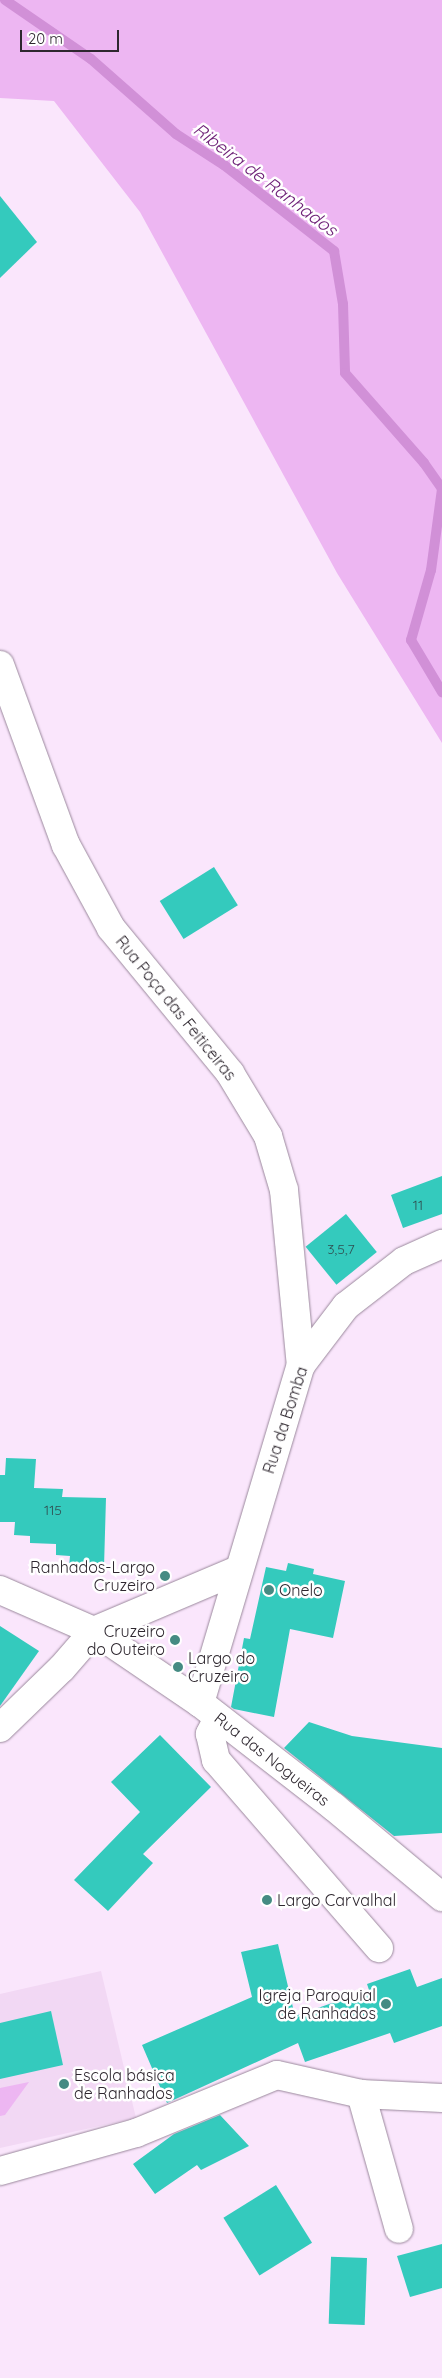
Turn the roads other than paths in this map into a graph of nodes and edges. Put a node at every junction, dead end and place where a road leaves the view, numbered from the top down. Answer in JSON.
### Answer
{"nodes":[{"id":1,"x":0,"y":665,"type":"edge"},
{"id":2,"x":442,"y":1244,"type":"edge"},
{"id":3,"x":300,"y":1365,"type":"junction"},
{"id":4,"x":238,"y":1570,"type":"junction"},
{"id":5,"x":0,"y":1590,"type":"edge"},
{"id":6,"x":94,"y":1631,"type":"junction"},
{"id":7,"x":208,"y":1711,"type":"junction"},
{"id":8,"x":0,"y":1728,"type":"edge"},
{"id":9,"x":442,"y":1897,"type":"edge"},
{"id":10,"x":379,"y":1948,"type":"dead end"},
{"id":11,"x":361,"y":2094,"type":"junction"},
{"id":12,"x":442,"y":2098,"type":"edge"},
{"id":13,"x":0,"y":2171,"type":"edge"},
{"id":14,"x":399,"y":2228,"type":"dead end"}],
"edges":[{"from":1,"to":3,"type":"street","name":"Rua Poça das Feiticeiras"},
{"from":2,"to":3,"type":"street","name":"Rua da Bomba"},
{"from":3,"to":4,"type":"street","name":"Rua da Bomba"},
{"from":4,"to":6,"type":"street"},
{"from":4,"to":7,"type":"street","name":"Rua da Bomba"},
{"from":5,"to":6,"type":"street","name":"Rua das Nogueiras"},
{"from":6,"to":7,"type":"street","name":"Rua das Nogueiras"},
{"from":6,"to":8,"type":"street"},
{"from":7,"to":9,"type":"street","name":"Rua das Nogueiras"},
{"from":7,"to":10,"type":"street","name":"Rua da Bomba"},
{"from":11,"to":12,"type":"street"},
{"from":11,"to":13,"type":"street"},
{"from":11,"to":14,"type":"street"}]}
